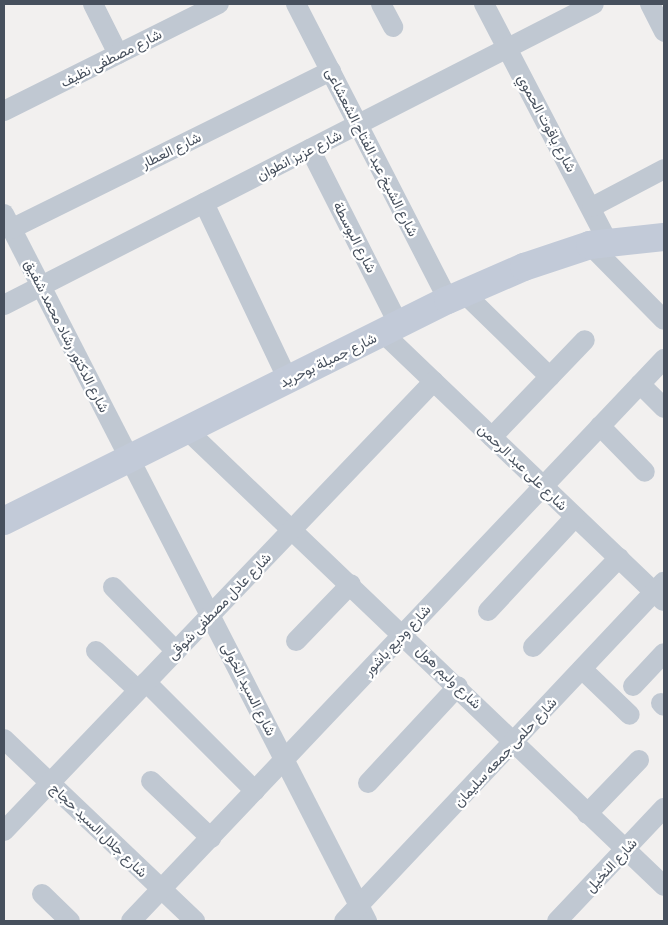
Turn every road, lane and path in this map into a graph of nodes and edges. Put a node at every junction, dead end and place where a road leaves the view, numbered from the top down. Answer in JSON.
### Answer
{"nodes":[{"id":1,"x":93,"y":4,"type":"edge"},
{"id":2,"x":219,"y":4,"type":"edge"},
{"id":3,"x":296,"y":4,"type":"edge"},
{"id":4,"x":381,"y":4,"type":"edge"},
{"id":5,"x":484,"y":4,"type":"edge"},
{"id":6,"x":594,"y":4,"type":"edge"},
{"id":7,"x":650,"y":4,"type":"edge"},
{"id":8,"x":393,"y":27,"type":"dead end"},
{"id":9,"x":664,"y":32,"type":"edge"},
{"id":10,"x":508,"y":48,"type":"junction"},
{"id":11,"x":118,"y":54,"type":"junction"},
{"id":12,"x":331,"y":71,"type":"junction"},
{"id":13,"x":4,"y":111,"type":"edge"},
{"id":14,"x":358,"y":124,"type":"junction"},
{"id":15,"x":310,"y":149,"type":"junction"},
{"id":16,"x":664,"y":169,"type":"edge"},
{"id":17,"x":204,"y":203,"type":"junction"},
{"id":18,"x":592,"y":207,"type":"junction"},
{"id":19,"x":8,"y":221,"type":"edge"},
{"id":20,"x":664,"y":237,"type":"edge"},
{"id":21,"x":599,"y":244,"type":"junction"},
{"id":22,"x":41,"y":286,"type":"junction"},
{"id":23,"x":456,"y":297,"type":"junction"},
{"id":24,"x":4,"y":305,"type":"edge"},
{"id":25,"x":664,"y":320,"type":"edge"},
{"id":26,"x":391,"y":329,"type":"junction"},
{"id":27,"x":585,"y":340,"type":"dead end"},
{"id":28,"x":664,"y":360,"type":"edge"},
{"id":29,"x":550,"y":377,"type":"junction"},
{"id":30,"x":288,"y":380,"type":"junction"},
{"id":31,"x":434,"y":381,"type":"junction"},
{"id":32,"x":640,"y":384,"type":"junction"},
{"id":33,"x":664,"y":408,"type":"edge"},
{"id":34,"x":600,"y":426,"type":"junction"},
{"id":35,"x":187,"y":430,"type":"junction"},
{"id":36,"x":492,"y":437,"type":"junction"},
{"id":37,"x":130,"y":458,"type":"junction"},
{"id":38,"x":645,"y":472,"type":"dead end"},
{"id":39,"x":543,"y":486,"type":"junction"},
{"id":40,"x":575,"y":517,"type":"junction"},
{"id":41,"x":4,"y":521,"type":"edge"},
{"id":42,"x":292,"y":529,"type":"junction"},
{"id":43,"x":619,"y":558,"type":"junction"},
{"id":44,"x":351,"y":584,"type":"junction"},
{"id":45,"x":113,"y":587,"type":"dead end"},
{"id":46,"x":661,"y":592,"type":"edge"},
{"id":47,"x":488,"y":611,"type":"dead end"},
{"id":48,"x":211,"y":614,"type":"junction"},
{"id":49,"x":403,"y":633,"type":"junction"},
{"id":50,"x":296,"y":642,"type":"dead end"},
{"id":51,"x":533,"y":647,"type":"dead end"},
{"id":52,"x":96,"y":651,"type":"dead end"},
{"id":53,"x":176,"y":651,"type":"junction"},
{"id":54,"x":664,"y":653,"type":"edge"},
{"id":55,"x":582,"y":669,"type":"junction"},
{"id":56,"x":142,"y":686,"type":"junction"},
{"id":57,"x":458,"y":686,"type":"junction"},
{"id":58,"x":634,"y":686,"type":"dead end"},
{"id":59,"x":630,"y":715,"type":"dead end"},
{"id":60,"x":4,"y":739,"type":"edge"},
{"id":61,"x":516,"y":742,"type":"junction"},
{"id":62,"x":285,"y":759,"type":"junction"},
{"id":63,"x":640,"y":760,"type":"dead end"},
{"id":64,"x":151,"y":781,"type":"dead end"},
{"id":65,"x":50,"y":783,"type":"junction"},
{"id":66,"x":368,"y":783,"type":"dead end"},
{"id":67,"x":255,"y":791,"type":"junction"},
{"id":68,"x":664,"y":808,"type":"edge"},
{"id":69,"x":588,"y":814,"type":"junction"},
{"id":70,"x":4,"y":831,"type":"edge"},
{"id":71,"x":211,"y":838,"type":"junction"},
{"id":72,"x":624,"y":850,"type":"junction"},
{"id":73,"x":664,"y":886,"type":"edge"},
{"id":74,"x":162,"y":890,"type":"junction"},
{"id":75,"x":42,"y":894,"type":"dead end"},
{"id":76,"x":363,"y":914,"type":"edge"},
{"id":77,"x":70,"y":921,"type":"edge"},
{"id":78,"x":132,"y":921,"type":"edge"},
{"id":79,"x":195,"y":921,"type":"edge"},
{"id":80,"x":344,"y":921,"type":"edge"},
{"id":81,"x":557,"y":921,"type":"edge"}],
"edges":[{"from":1,"to":11,"type":"street"},
{"from":2,"to":11,"type":"street","name":"شارع مصطفى نظيف"},
{"from":3,"to":12,"type":"street","name":"شارع الشيخ عبد الفتاح الشعشاعى"},
{"from":4,"to":8,"type":"street"},
{"from":5,"to":10,"type":"street","name":"شارع ياقوت الحموي"},
{"from":6,"to":10,"type":"street","name":"شارع عزيز انطوان"},
{"from":7,"to":9,"type":"street"},
{"from":10,"to":14,"type":"street","name":"شارع عزيز انطوان"},
{"from":10,"to":18,"type":"street","name":"شارع ياقوت الحموي"},
{"from":11,"to":13,"type":"street","name":"شارع مصطفى نظيف"},
{"from":12,"to":14,"type":"street","name":"شارع الشيخ عبد الفتاح الشعشاعى"},
{"from":12,"to":19,"type":"street","name":"شارع العطار"},
{"from":14,"to":15,"type":"street","name":"شارع عزيز انطوان"},
{"from":14,"to":23,"type":"street","name":"شارع الشيخ عبد الفتاح الشعشاعى"},
{"from":15,"to":17,"type":"street","name":"شارع عزيز انطوان"},
{"from":15,"to":26,"type":"street","name":"شارع البوسطة"},
{"from":16,"to":18,"type":"street"},
{"from":17,"to":22,"type":"street","name":"شارع عزيز انطوان"},
{"from":17,"to":30,"type":"street"},
{"from":18,"to":21,"type":"street","name":"شارع ياقوت الحموي"},
{"from":19,"to":22,"type":"street","name":"شارع الدكتور رشاد محمد شفيق"},
{"from":20,"to":21,"type":"main road","name":"شارع جميلة بوحريد"},
{"from":21,"to":23,"type":"main road","name":"شارع جميلة بوحريد"},
{"from":21,"to":25,"type":"street"},
{"from":22,"to":24,"type":"street","name":"شارع عزيز انطوان"},
{"from":22,"to":37,"type":"street","name":"شارع الدكتور رشاد محمد شفيق"},
{"from":23,"to":26,"type":"main road","name":"شارع جميلة بوحريد"},
{"from":23,"to":29,"type":"street","name":"شارع الشيخ عبد الفتاح الشعشاعى"},
{"from":26,"to":30,"type":"main road","name":"شارع جميلة بوحريد"},
{"from":26,"to":31,"type":"street","name":"شارع على عبد الرحمن"},
{"from":27,"to":29,"type":"street"},
{"from":28,"to":32,"type":"street","name":"شارع وديع باشور"},
{"from":29,"to":36,"type":"street"},
{"from":30,"to":35,"type":"main road","name":"شارع جميلة بوحريد"},
{"from":31,"to":36,"type":"street","name":"شارع على عبد الرحمن"},
{"from":31,"to":42,"type":"street","name":"شارع عادل مصطفى شوقى"},
{"from":32,"to":33,"type":"street"},
{"from":32,"to":34,"type":"street","name":"شارع وديع باشور"},
{"from":34,"to":38,"type":"street"},
{"from":34,"to":39,"type":"street","name":"شارع وديع باشور"},
{"from":35,"to":37,"type":"main road","name":"شارع جميلة بوحريد"},
{"from":35,"to":42,"type":"street","name":"شارع وليم هول"},
{"from":36,"to":39,"type":"street","name":"شارع على عبد الرحمن"},
{"from":37,"to":41,"type":"main road","name":"شارع جميلة بوحريد"},
{"from":37,"to":48,"type":"street","name":"شارع السيد الخولى"},
{"from":39,"to":40,"type":"street","name":"شارع على عبد الرحمن"},
{"from":39,"to":49,"type":"street","name":"شارع وديع باشور"},
{"from":40,"to":43,"type":"street","name":"شارع على عبد الرحمن"},
{"from":40,"to":47,"type":"street"},
{"from":42,"to":44,"type":"street","name":"شارع وليم هول"},
{"from":42,"to":48,"type":"street","name":"شارع عادل مصطفى شوقى"},
{"from":43,"to":46,"type":"street","name":"شارع على عبد الرحمن"},
{"from":43,"to":51,"type":"street"},
{"from":44,"to":49,"type":"street","name":"شارع وليم هول"},
{"from":44,"to":50,"type":"street"},
{"from":45,"to":53,"type":"street"},
{"from":46,"to":55,"type":"street","name":"شارع حلمى جمعه سليمان"},
{"from":48,"to":53,"type":"street","name":"شارع عادل مصطفى شوقى"},
{"from":48,"to":62,"type":"street","name":"شارع السيد الخولى"},
{"from":49,"to":57,"type":"street","name":"شارع وليم هول"},
{"from":49,"to":62,"type":"street","name":"شارع وديع باشور"},
{"from":52,"to":56,"type":"street"},
{"from":53,"to":56,"type":"street","name":"شارع عادل مصطفى شوقى"},
{"from":54,"to":58,"type":"street"},
{"from":55,"to":59,"type":"street"},
{"from":55,"to":61,"type":"street","name":"شارع حلمى جمعه سليمان"},
{"from":56,"to":65,"type":"street","name":"شارع عادل مصطفى شوقى"},
{"from":56,"to":67,"type":"street"},
{"from":57,"to":61,"type":"street","name":"شارع وليم هول"},
{"from":57,"to":66,"type":"street"},
{"from":60,"to":65,"type":"street","name":"شارع جلال السيد حجاج"},
{"from":61,"to":69,"type":"street","name":"شارع وليم هول"},
{"from":61,"to":76,"type":"street","name":"شارع حلمى جمعه سليمان"},
{"from":62,"to":67,"type":"street","name":"شارع وديع باشور"},
{"from":62,"to":76,"type":"street","name":"شارع السيد الخولى"},
{"from":63,"to":69,"type":"street"},
{"from":64,"to":71,"type":"street"},
{"from":65,"to":70,"type":"street","name":"شارع عادل مصطفى شوقى"},
{"from":65,"to":74,"type":"street","name":"شارع جلال السيد حجاج"},
{"from":67,"to":71,"type":"street","name":"شارع وديع باشور"},
{"from":68,"to":72,"type":"street","name":"شارع النخيل"},
{"from":69,"to":72,"type":"street","name":"شارع وليم هول"},
{"from":71,"to":74,"type":"street","name":"شارع وديع باشور"},
{"from":72,"to":73,"type":"street","name":"شارع وليم هول"},
{"from":72,"to":81,"type":"street","name":"شارع النخيل"},
{"from":74,"to":78,"type":"street","name":"شارع وديع باشور"},
{"from":74,"to":79,"type":"street","name":"شارع جلال السيد حجاج"},
{"from":75,"to":77,"type":"street"},
{"from":76,"to":80,"type":"street","name":"شارع حلمى جمعه سليمان"}]}
